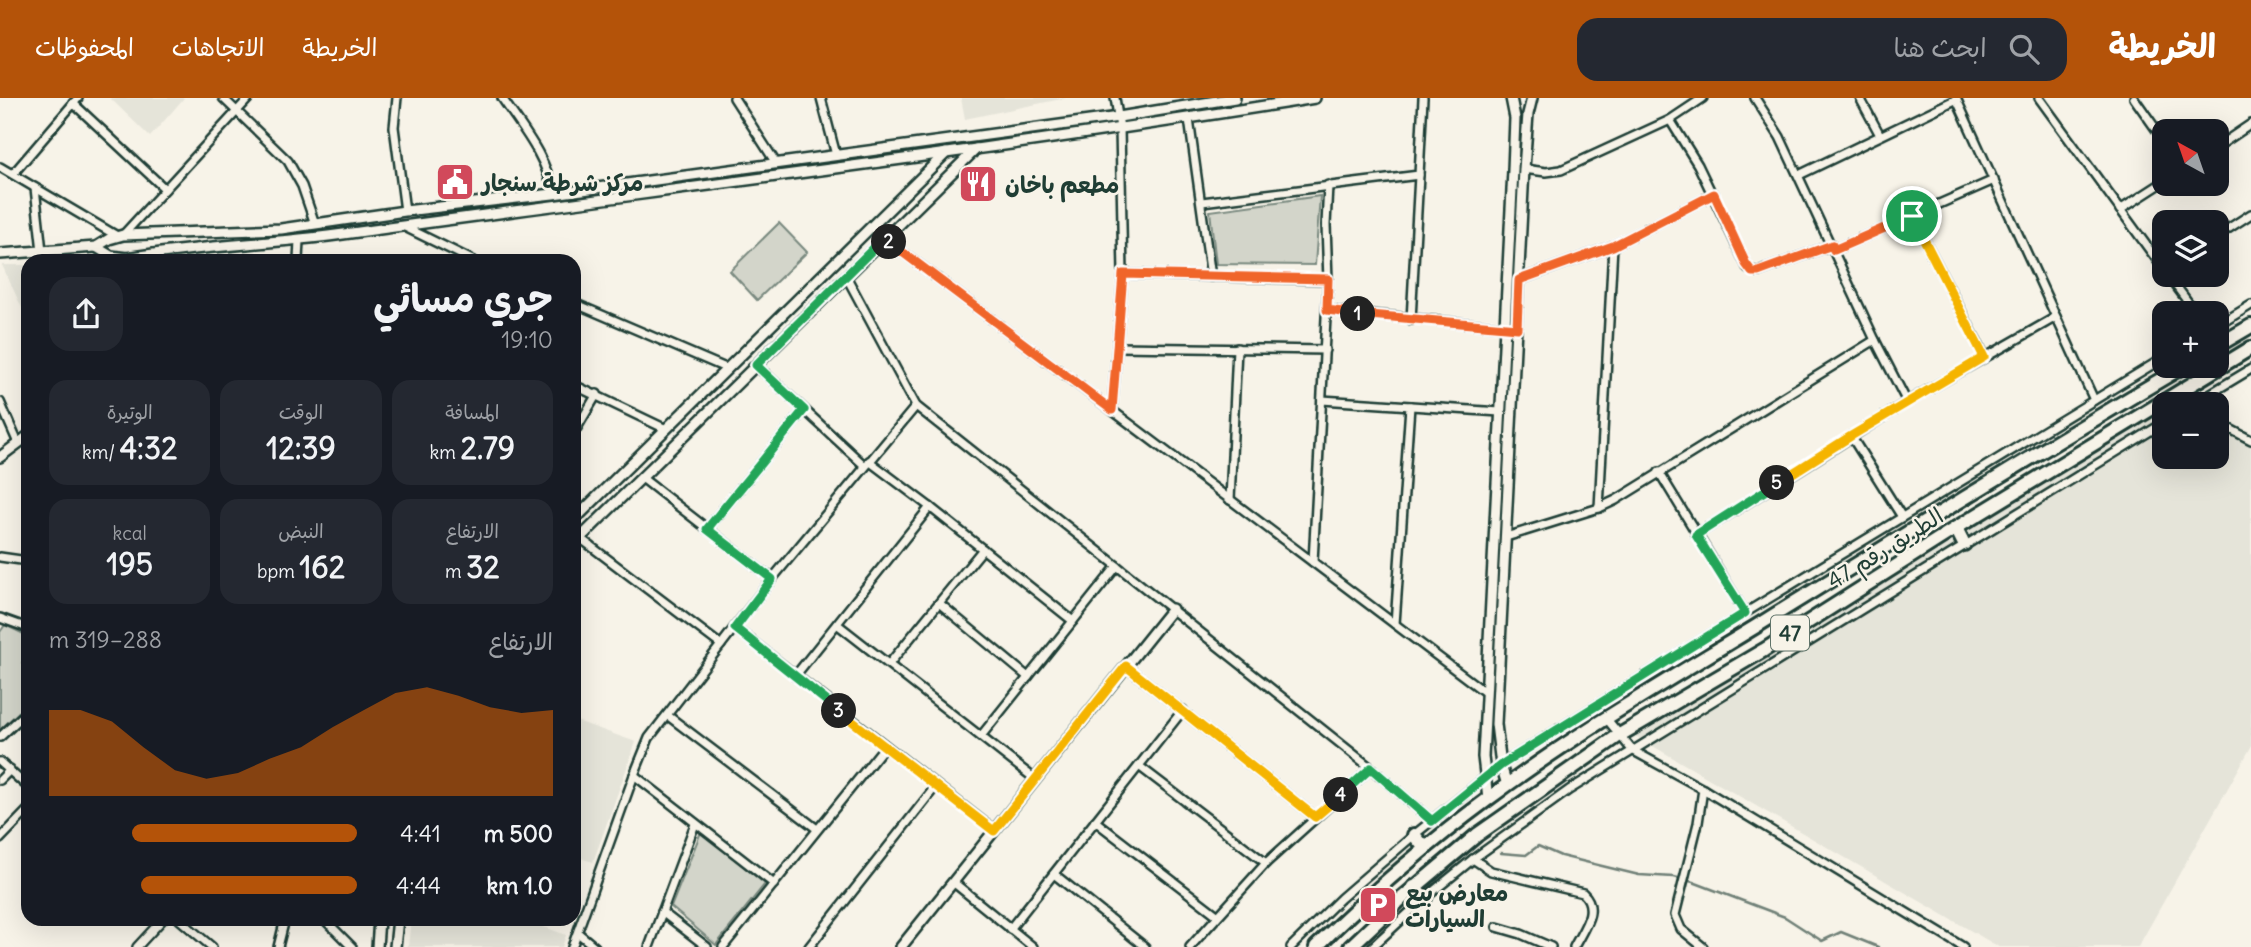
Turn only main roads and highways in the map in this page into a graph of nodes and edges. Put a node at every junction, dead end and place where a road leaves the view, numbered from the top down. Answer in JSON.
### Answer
{"nodes":[{"id":1,"x":2251,"y":326,"type":"edge"},
{"id":2,"x":2229,"y":339,"type":"edge"},
{"id":3,"x":2251,"y":348,"type":"edge"},
{"id":4,"x":2164,"y":378,"type":"edge"},
{"id":5,"x":2152,"y":385,"type":"junction"},
{"id":6,"x":2157,"y":392,"type":"edge"},
{"id":7,"x":2179,"y":392,"type":"edge"},
{"id":8,"x":2152,"y":408,"type":"edge"},
{"id":9,"x":1956,"y":528,"type":"junction"},
{"id":10,"x":1964,"y":544,"type":"road end"},
{"id":11,"x":1665,"y":663,"type":"road end"},
{"id":12,"x":1672,"y":677,"type":"junction"},
{"id":13,"x":1414,"y":835,"type":"road end"},
{"id":14,"x":1425,"y":848,"type":"junction"},
{"id":15,"x":1415,"y":887,"type":"junction"},
{"id":16,"x":1425,"y":898,"type":"road end"},
{"id":17,"x":1316,"y":947,"type":"edge"},
{"id":18,"x":1350,"y":947,"type":"edge"}],
"edges":[{"from":1,"to":2,"type":"highway"},
{"from":3,"to":7,"type":"highway","name":"الطريق رقم 47","number":"47"},
{"from":4,"to":5,"type":"highway","name":"الطريق رقم 47","number":"47"},
{"from":5,"to":6,"type":"highway"},
{"from":5,"to":12,"type":"highway","name":"الطريق رقم 47","number":"47"},
{"from":8,"to":9,"type":"highway","name":"الطريق رقم 47","number":"47"},
{"from":9,"to":10,"type":"highway"},
{"from":9,"to":15,"type":"highway","name":"الطريق رقم 47","number":"47"},
{"from":11,"to":12,"type":"highway"},
{"from":12,"to":14,"type":"highway","name":"الطريق رقم 47","number":"47"},
{"from":13,"to":14,"type":"highway"},
{"from":14,"to":17,"type":"highway","name":"الطريق رقم 47","number":"47"},
{"from":15,"to":16,"type":"highway"},
{"from":15,"to":18,"type":"highway","name":"الطريق رقم 47","number":"47"}]}
